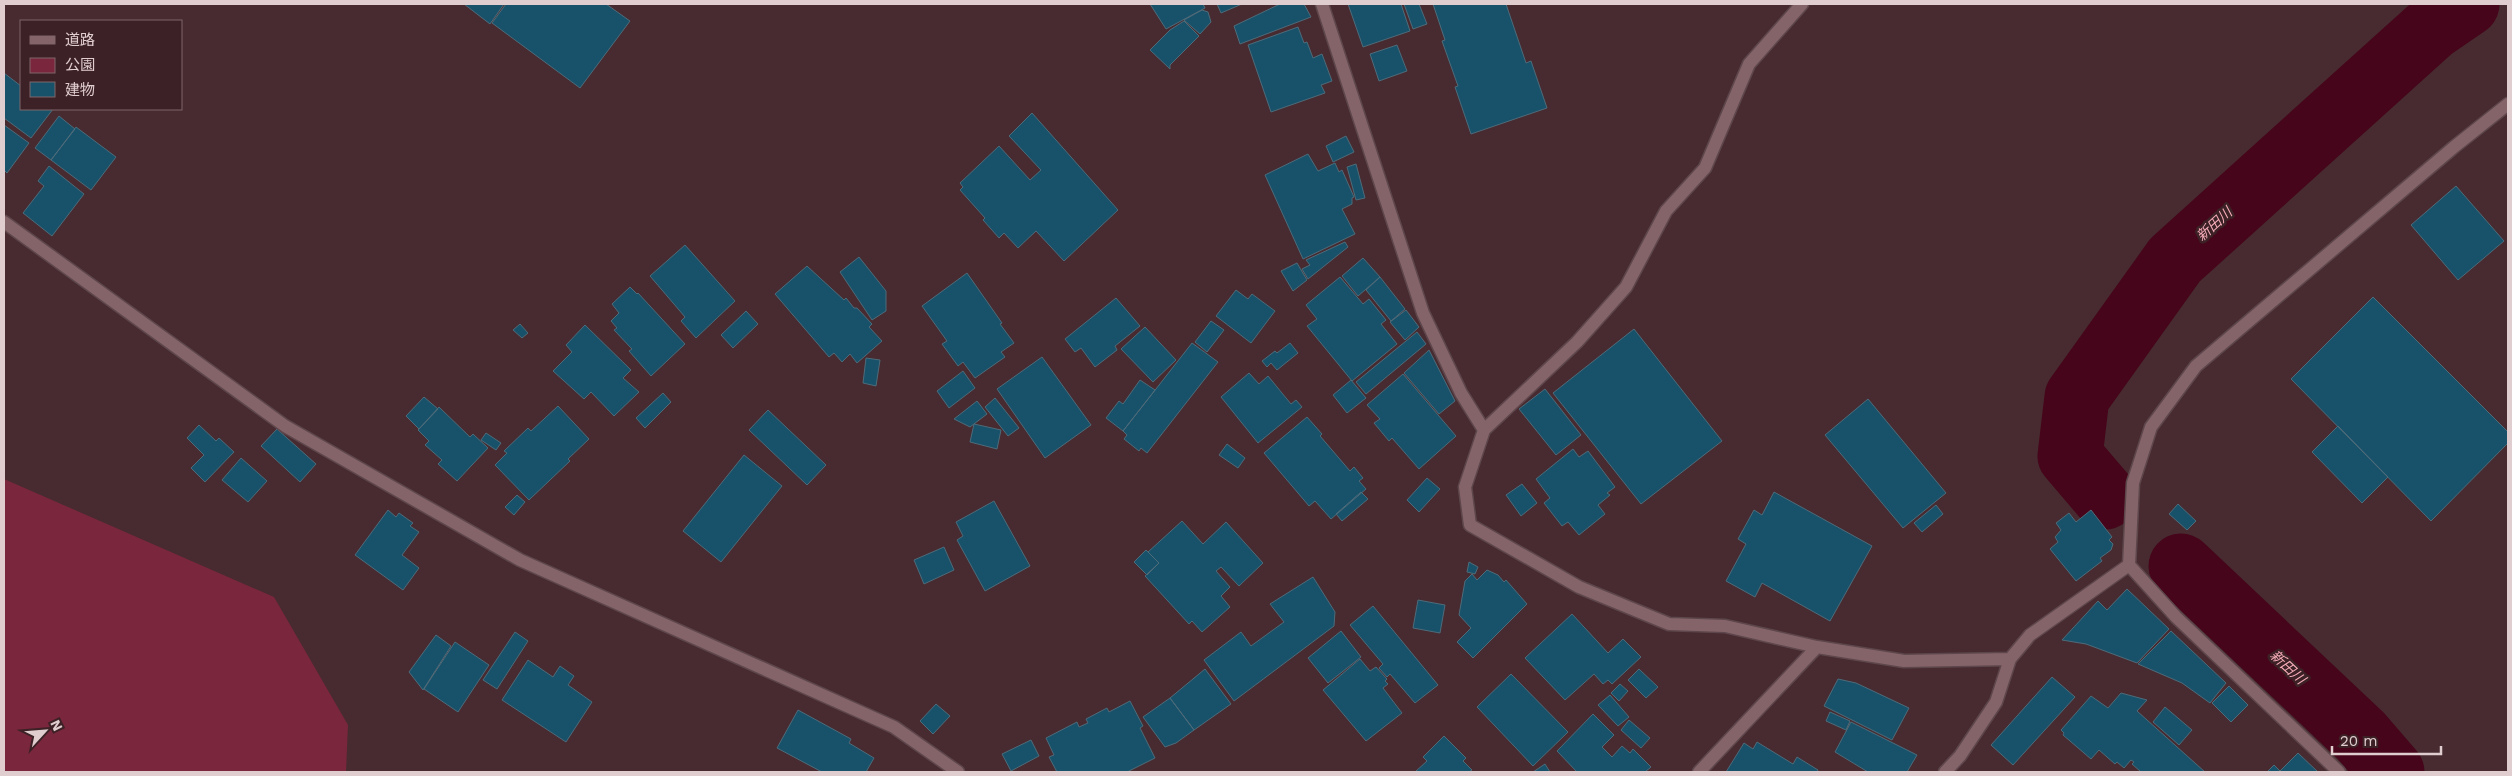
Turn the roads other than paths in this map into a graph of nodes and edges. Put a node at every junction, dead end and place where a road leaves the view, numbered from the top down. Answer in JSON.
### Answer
{"nodes":[{"id":1,"x":1322,"y":4,"type":"edge"},
{"id":2,"x":1802,"y":4,"type":"edge"},
{"id":3,"x":2508,"y":104,"type":"edge"},
{"id":4,"x":4,"y":222,"type":"edge"},
{"id":5,"x":1484,"y":430,"type":"junction"},
{"id":6,"x":2129,"y":565,"type":"junction"},
{"id":7,"x":1817,"y":647,"type":"junction"},
{"id":8,"x":2010,"y":659,"type":"junction"},
{"id":9,"x":958,"y":772,"type":"edge"},
{"id":10,"x":1698,"y":772,"type":"edge"},
{"id":11,"x":1945,"y":772,"type":"edge"},
{"id":12,"x":2339,"y":772,"type":"edge"}],
"edges":[{"from":1,"to":5,"type":"street"},
{"from":2,"to":5,"type":"street"},
{"from":3,"to":6,"type":"street"},
{"from":4,"to":9,"type":"street"},
{"from":5,"to":7,"type":"street"},
{"from":6,"to":8,"type":"street"},
{"from":6,"to":12,"type":"street"},
{"from":7,"to":8,"type":"street"},
{"from":7,"to":10,"type":"street"},
{"from":8,"to":11,"type":"street"}]}
